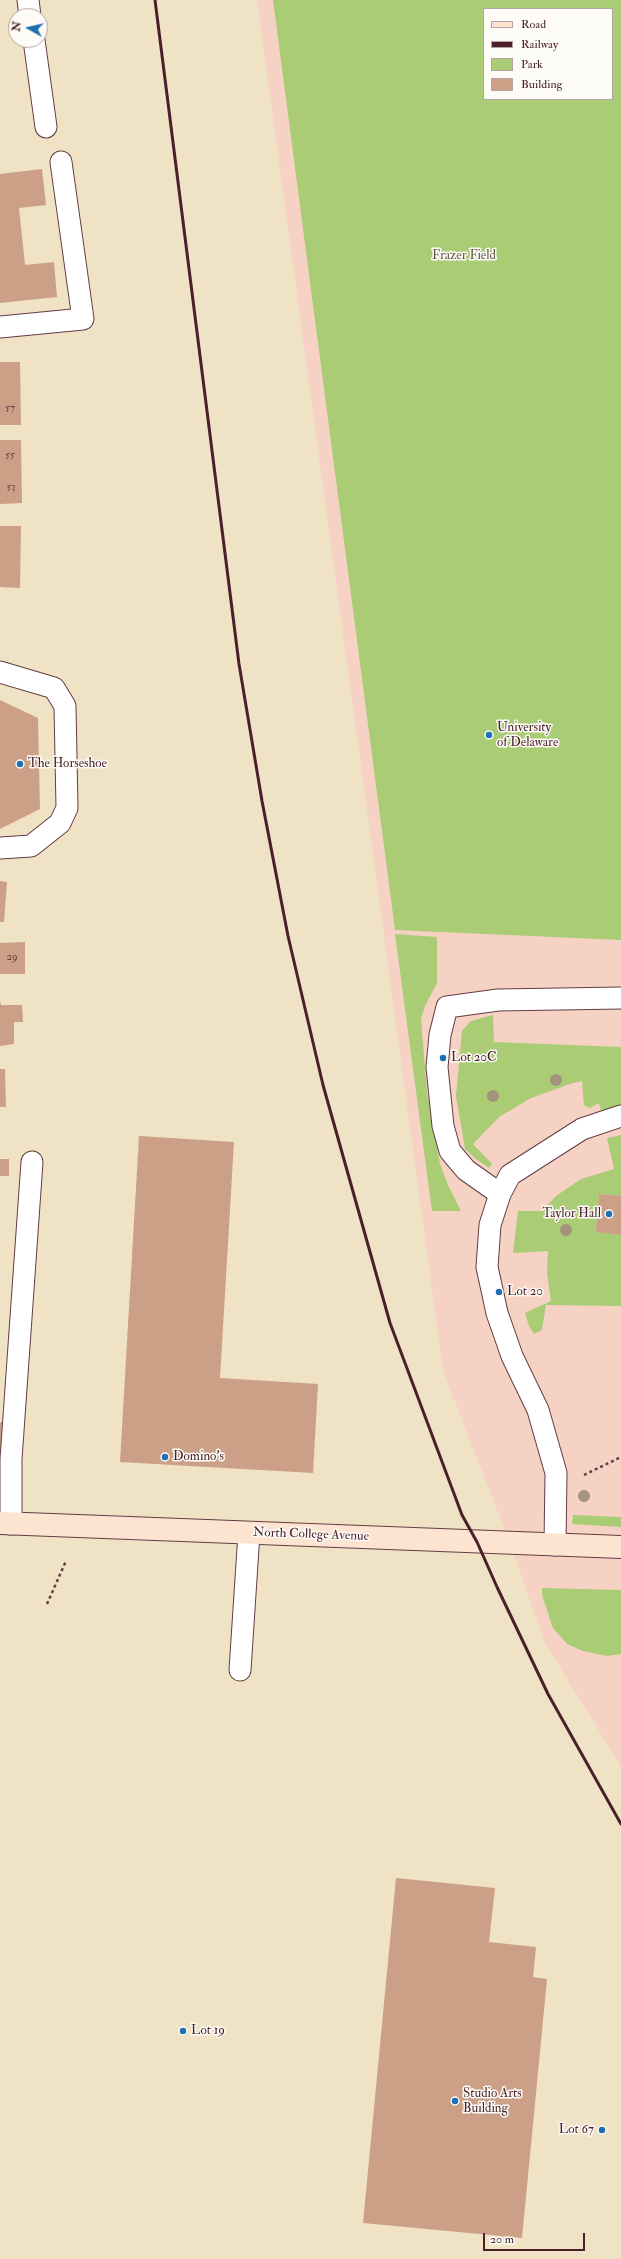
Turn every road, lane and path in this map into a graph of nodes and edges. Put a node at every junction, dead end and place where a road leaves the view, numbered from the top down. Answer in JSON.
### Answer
{"nodes":[{"id":1,"x":35,"y":48,"type":"edge"},
{"id":2,"x":46,"y":127,"type":"dead end"},
{"id":3,"x":61,"y":162,"type":"dead end"},
{"id":4,"x":0,"y":327,"type":"edge"},
{"id":5,"x":0,"y":672,"type":"edge"},
{"id":6,"x":0,"y":848,"type":"edge"},
{"id":7,"x":621,"y":998,"type":"edge"},
{"id":8,"x":621,"y":1116,"type":"edge"},
{"id":9,"x":32,"y":1162,"type":"dead end"},
{"id":10,"x":500,"y":1194,"type":"junction"},
{"id":11,"x":5,"y":1523,"type":"edge"},
{"id":12,"x":248,"y":1533,"type":"junction"},
{"id":13,"x":555,"y":1545,"type":"junction"},
{"id":14,"x":621,"y":1547,"type":"edge"},
{"id":15,"x":66,"y":1561,"type":"dead end"},
{"id":16,"x":47,"y":1604,"type":"dead end"},
{"id":17,"x":240,"y":1670,"type":"dead end"}],
"edges":[{"from":1,"to":2,"type":"lane"},
{"from":3,"to":4,"type":"lane"},
{"from":5,"to":6,"type":"lane"},
{"from":7,"to":10,"type":"lane"},
{"from":8,"to":10,"type":"lane"},
{"from":9,"to":11,"type":"lane"},
{"from":10,"to":13,"type":"lane"},
{"from":11,"to":12,"type":"street","name":"North College Avenue"},
{"from":12,"to":13,"type":"street","name":"North College Avenue"},
{"from":12,"to":17,"type":"lane"},
{"from":13,"to":14,"type":"street","name":"North College Avenue"},
{"from":15,"to":16,"type":"path"}]}
